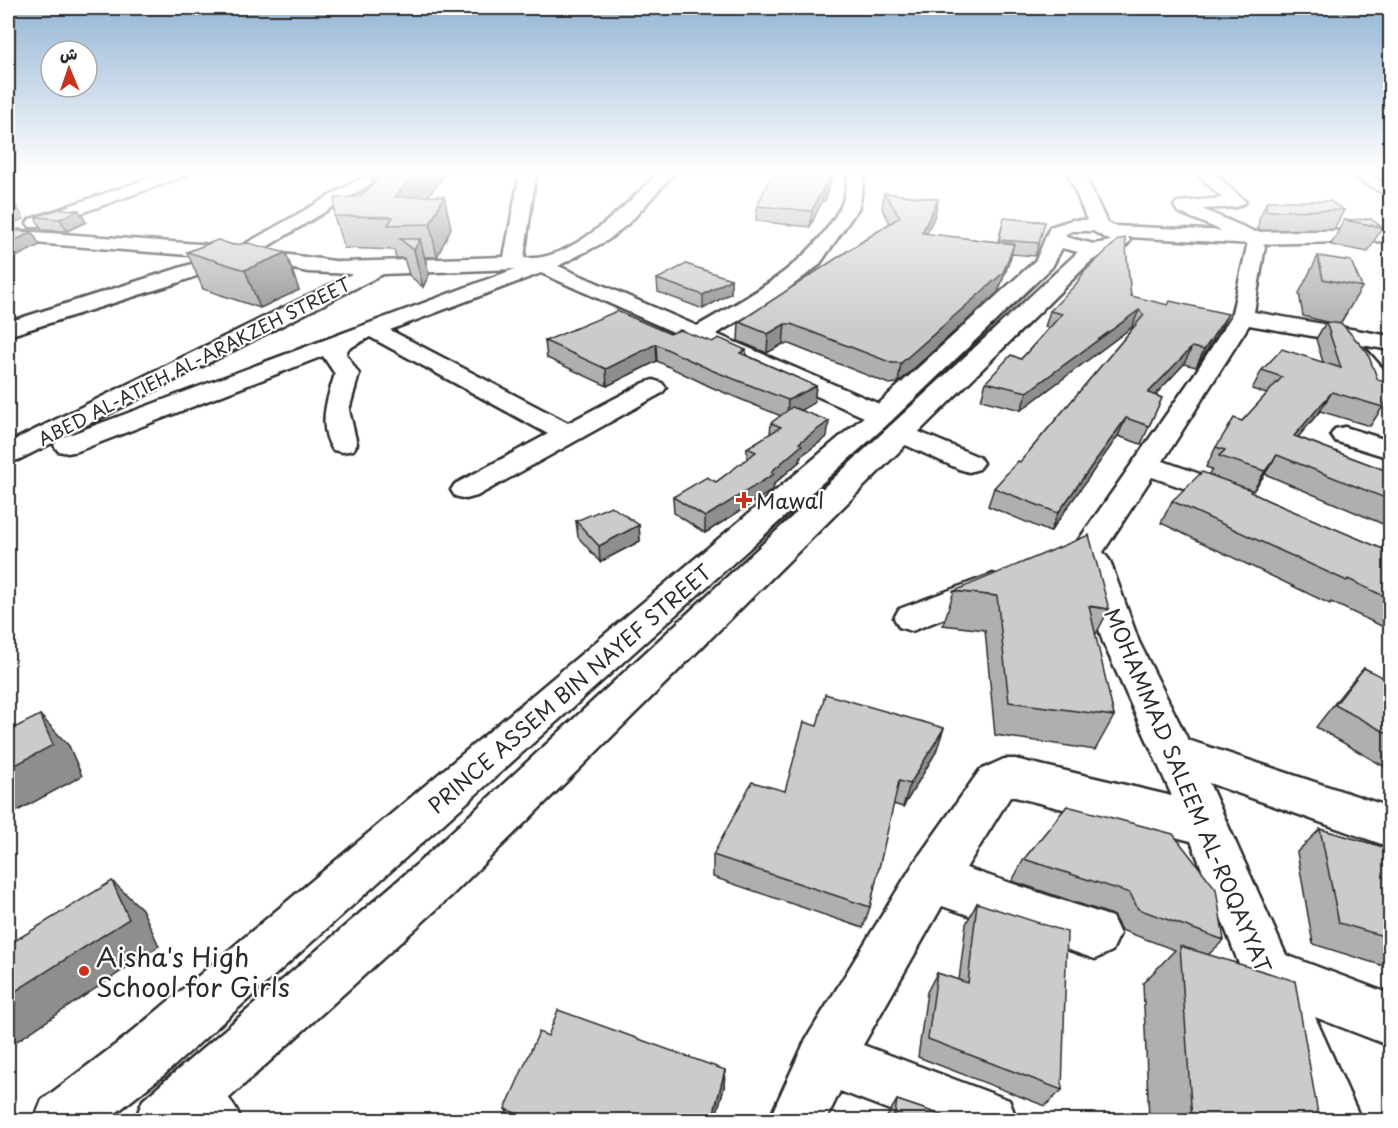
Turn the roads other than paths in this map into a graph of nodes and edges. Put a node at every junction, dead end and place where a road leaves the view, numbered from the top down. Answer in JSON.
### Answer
{"nodes":[{"id":1,"x":31,"y":226,"type":"edge"},
{"id":2,"x":290,"y":226,"type":"edge"},
{"id":3,"x":519,"y":226,"type":"edge"},
{"id":4,"x":614,"y":226,"type":"edge"},
{"id":5,"x":837,"y":226,"type":"edge"},
{"id":6,"x":1077,"y":226,"type":"edge"},
{"id":7,"x":1083,"y":226,"type":"edge"},
{"id":8,"x":1220,"y":226,"type":"edge"},
{"id":9,"x":8,"y":234,"type":"edge"},
{"id":10,"x":1390,"y":236,"type":"edge"},
{"id":11,"x":1087,"y":237,"type":"junction"},
{"id":12,"x":1254,"y":242,"type":"junction"},
{"id":13,"x":1390,"y":245,"type":"edge"},
{"id":14,"x":243,"y":253,"type":"junction"},
{"id":15,"x":513,"y":263,"type":"junction"},
{"id":16,"x":542,"y":266,"type":"junction"},
{"id":17,"x":380,"y":268,"type":"junction"},
{"id":18,"x":1242,"y":317,"type":"junction"},
{"id":19,"x":8,"y":329,"type":"edge"},
{"id":20,"x":372,"y":329,"type":"junction"},
{"id":21,"x":1340,"y":334,"type":"junction"},
{"id":22,"x":697,"y":335,"type":"junction"},
{"id":23,"x":344,"y":340,"type":"junction"},
{"id":24,"x":1390,"y":343,"type":"edge"},
{"id":25,"x":653,"y":388,"type":"dead end"},
{"id":26,"x":1390,"y":392,"type":"edge"},
{"id":27,"x":891,"y":423,"type":"junction"},
{"id":28,"x":568,"y":434,"type":"junction"},
{"id":29,"x":1346,"y":435,"type":"dead end"},
{"id":30,"x":343,"y":444,"type":"dead end"},
{"id":31,"x":1390,"y":450,"type":"edge"},
{"id":32,"x":8,"y":454,"type":"edge"},
{"id":33,"x":969,"y":463,"type":"dead end"},
{"id":34,"x":1145,"y":464,"type":"junction"},
{"id":35,"x":8,"y":468,"type":"edge"},
{"id":36,"x":466,"y":490,"type":"dead end"},
{"id":37,"x":1257,"y":506,"type":"edge"},
{"id":38,"x":1023,"y":574,"type":"edge"},
{"id":39,"x":912,"y":618,"type":"dead end"},
{"id":40,"x":1174,"y":753,"type":"junction"},
{"id":41,"x":1207,"y":825,"type":"junction"},
{"id":42,"x":1390,"y":827,"type":"edge"},
{"id":43,"x":931,"y":879,"type":"junction"},
{"id":44,"x":1095,"y":934,"type":"dead end"},
{"id":45,"x":1268,"y":974,"type":"junction"},
{"id":46,"x":1390,"y":1020,"type":"edge"},
{"id":47,"x":825,"y":1058,"type":"junction"},
{"id":48,"x":187,"y":1114,"type":"edge"},
{"id":49,"x":62,"y":1120,"type":"edge"},
{"id":50,"x":797,"y":1120,"type":"edge"},
{"id":51,"x":989,"y":1120,"type":"edge"},
{"id":52,"x":1333,"y":1120,"type":"edge"}],
"edges":[{"from":1,"to":9,"type":"street"},
{"from":2,"to":14,"type":"street"},
{"from":3,"to":15,"type":"street"},
{"from":4,"to":16,"type":"street"},
{"from":5,"to":22,"type":"street"},
{"from":6,"to":11,"type":"street"},
{"from":7,"to":11,"type":"street"},
{"from":8,"to":12,"type":"street"},
{"from":9,"to":14,"type":"street"},
{"from":10,"to":12,"type":"street"},
{"from":11,"to":12,"type":"street"},
{"from":11,"to":27,"type":"street","name":"PRINCE ASSEM BIN NAYEF STREET"},
{"from":12,"to":13,"type":"street"},
{"from":12,"to":18,"type":"street","name":"MOHAMMAD SALEEM AL-ROQAYYAT"},
{"from":14,"to":17,"type":"street"},
{"from":14,"to":19,"type":"street"},
{"from":15,"to":16,"type":"street"},
{"from":15,"to":17,"type":"street"},
{"from":16,"to":20,"type":"street"},
{"from":16,"to":22,"type":"street"},
{"from":17,"to":32,"type":"street","name":"ABED AL-ATIEH AL-ARAKZEH STREET"},
{"from":18,"to":21,"type":"street"},
{"from":18,"to":34,"type":"street","name":"MOHAMMAD SALEEM AL-ROQAYYAT"},
{"from":20,"to":23,"type":"street"},
{"from":20,"to":28,"type":"street"},
{"from":21,"to":24,"type":"street"},
{"from":21,"to":26,"type":"street"},
{"from":22,"to":27,"type":"street"},
{"from":23,"to":30,"type":"street"},
{"from":23,"to":35,"type":"street"},
{"from":25,"to":28,"type":"street"},
{"from":27,"to":33,"type":"street"},
{"from":27,"to":48,"type":"street","name":"PRINCE ASSEM BIN NAYEF STREET"},
{"from":27,"to":49,"type":"street","name":"PRINCE ASSEM BIN NAYEF STREET"},
{"from":28,"to":36,"type":"street"},
{"from":29,"to":31,"type":"street"},
{"from":34,"to":37,"type":"street"},
{"from":34,"to":40,"type":"street","name":"MOHAMMAD SALEEM AL-ROQAYYAT"},
{"from":38,"to":39,"type":"street"},
{"from":40,"to":41,"type":"street","name":"MOHAMMAD SALEEM AL-ROQAYYAT"},
{"from":40,"to":42,"type":"street"},
{"from":41,"to":43,"type":"street"},
{"from":41,"to":45,"type":"street","name":"MOHAMMAD SALEEM AL-ROQAYYAT"},
{"from":43,"to":44,"type":"street"},
{"from":43,"to":47,"type":"street"},
{"from":45,"to":46,"type":"street"},
{"from":45,"to":52,"type":"street","name":"MOHAMMAD SALEEM AL-ROQAYYAT"},
{"from":47,"to":50,"type":"street"},
{"from":47,"to":51,"type":"street"}]}
